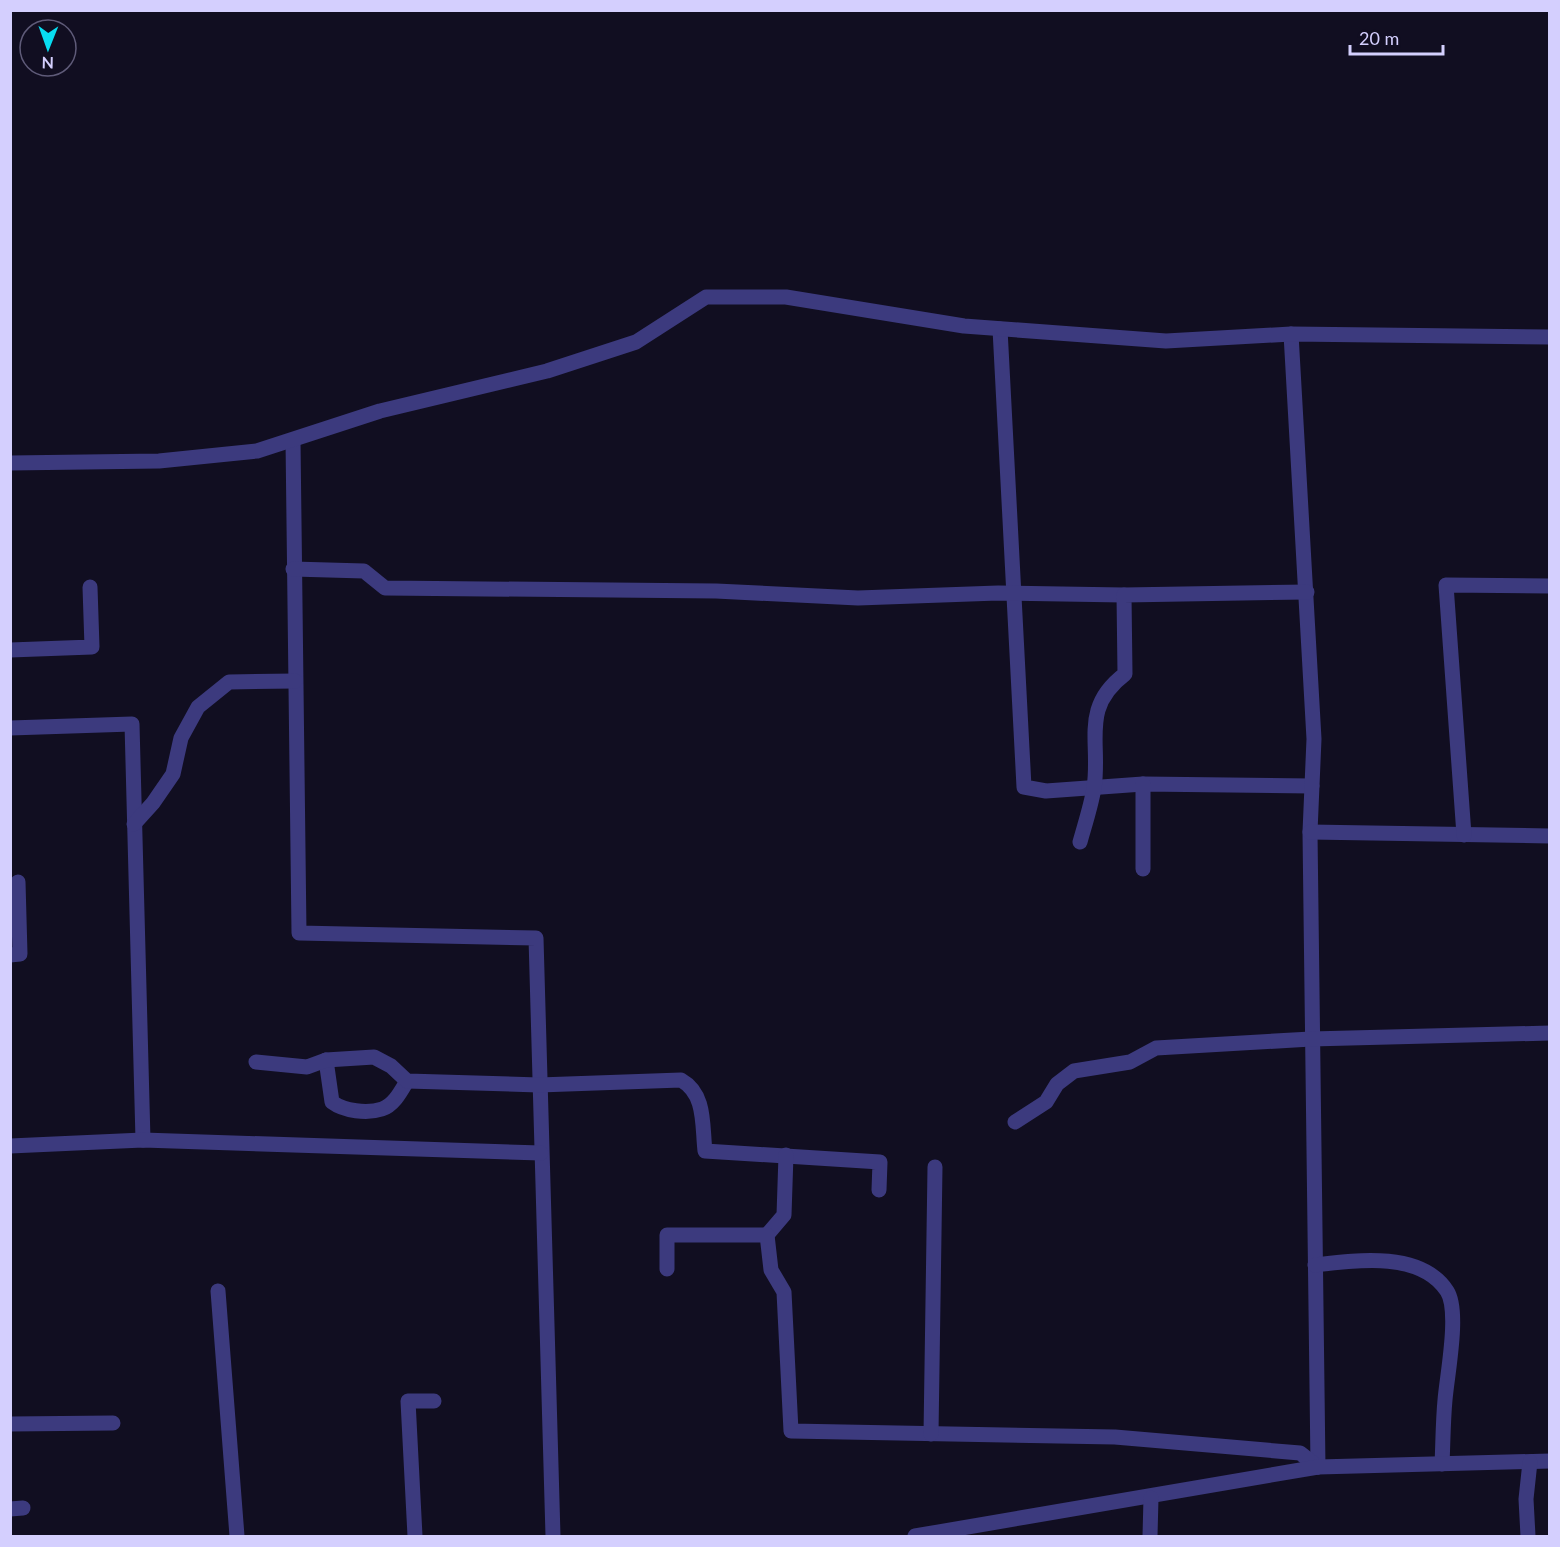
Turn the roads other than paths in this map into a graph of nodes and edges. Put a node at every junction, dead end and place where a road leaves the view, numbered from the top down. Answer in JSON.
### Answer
{"nodes":[{"id":1,"x":1000,"y":329,"type":"junction"},
{"id":2,"x":1291,"y":334,"type":"junction"},
{"id":3,"x":1550,"y":337,"type":"edge"},
{"id":4,"x":293,"y":440,"type":"junction"},
{"id":5,"x":10,"y":463,"type":"edge"},
{"id":6,"x":293,"y":569,"type":"junction"},
{"id":7,"x":1550,"y":586,"type":"edge"},
{"id":8,"x":90,"y":587,"type":"dead end"},
{"id":9,"x":1306,"y":592,"type":"junction"},
{"id":10,"x":1016,"y":593,"type":"junction"},
{"id":11,"x":1124,"y":595,"type":"junction"},
{"id":12,"x":10,"y":650,"type":"edge"},
{"id":13,"x":295,"y":681,"type":"junction"},
{"id":14,"x":10,"y":728,"type":"edge"},
{"id":15,"x":1143,"y":784,"type":"junction"},
{"id":16,"x":1312,"y":786,"type":"junction"},
{"id":17,"x":1094,"y":787,"type":"junction"},
{"id":18,"x":134,"y":824,"type":"junction"},
{"id":19,"x":1310,"y":832,"type":"junction"},
{"id":20,"x":1464,"y":835,"type":"junction"},
{"id":21,"x":1550,"y":836,"type":"edge"},
{"id":22,"x":1080,"y":842,"type":"dead end"},
{"id":23,"x":1143,"y":869,"type":"dead end"},
{"id":24,"x":18,"y":882,"type":"dead end"},
{"id":25,"x":10,"y":955,"type":"edge"},
{"id":26,"x":1550,"y":1034,"type":"edge"},
{"id":27,"x":1311,"y":1039,"type":"junction"},
{"id":28,"x":326,"y":1060,"type":"junction"},
{"id":29,"x":256,"y":1062,"type":"dead end"},
{"id":30,"x":407,"y":1081,"type":"junction"},
{"id":31,"x":539,"y":1085,"type":"junction"},
{"id":32,"x":1015,"y":1122,"type":"dead end"},
{"id":33,"x":143,"y":1140,"type":"junction"},
{"id":34,"x":10,"y":1146,"type":"edge"},
{"id":35,"x":541,"y":1153,"type":"junction"},
{"id":36,"x":786,"y":1155,"type":"junction"},
{"id":37,"x":935,"y":1167,"type":"dead end"},
{"id":38,"x":879,"y":1190,"type":"dead end"},
{"id":39,"x":767,"y":1234,"type":"junction"},
{"id":40,"x":1315,"y":1265,"type":"junction"},
{"id":41,"x":667,"y":1269,"type":"dead end"},
{"id":42,"x":218,"y":1291,"type":"dead end"},
{"id":43,"x":434,"y":1401,"type":"dead end"},
{"id":44,"x":113,"y":1423,"type":"dead end"},
{"id":45,"x":10,"y":1424,"type":"edge"},
{"id":46,"x":931,"y":1434,"type":"junction"},
{"id":47,"x":1550,"y":1461,"type":"edge"},
{"id":48,"x":1530,"y":1462,"type":"junction"},
{"id":49,"x":1442,"y":1464,"type":"junction"},
{"id":50,"x":1318,"y":1467,"type":"junction"},
{"id":51,"x":1151,"y":1498,"type":"junction"},
{"id":52,"x":237,"y":1536,"type":"edge"},
{"id":53,"x":415,"y":1536,"type":"edge"},
{"id":54,"x":554,"y":1536,"type":"edge"},
{"id":55,"x":915,"y":1536,"type":"edge"},
{"id":56,"x":1150,"y":1536,"type":"edge"},
{"id":57,"x":1528,"y":1536,"type":"edge"}],
"edges":[{"from":1,"to":2,"type":"street"},
{"from":1,"to":4,"type":"street"},
{"from":1,"to":10,"type":"street"},
{"from":2,"to":3,"type":"street"},
{"from":2,"to":9,"type":"street"},
{"from":4,"to":5,"type":"street"},
{"from":4,"to":6,"type":"street"},
{"from":6,"to":10,"type":"street"},
{"from":6,"to":13,"type":"street"},
{"from":7,"to":20,"type":"street"},
{"from":8,"to":12,"type":"street"},
{"from":9,"to":11,"type":"street"},
{"from":9,"to":16,"type":"street"},
{"from":10,"to":11,"type":"street"},
{"from":10,"to":17,"type":"street"},
{"from":11,"to":17,"type":"street"},
{"from":13,"to":18,"type":"street"},
{"from":13,"to":31,"type":"street"},
{"from":14,"to":18,"type":"street"},
{"from":15,"to":16,"type":"street"},
{"from":15,"to":17,"type":"street"},
{"from":15,"to":23,"type":"street"},
{"from":16,"to":19,"type":"street"},
{"from":17,"to":22,"type":"street"},
{"from":18,"to":33,"type":"street"},
{"from":19,"to":20,"type":"street"},
{"from":19,"to":27,"type":"street"},
{"from":20,"to":21,"type":"street"},
{"from":24,"to":25,"type":"street"},
{"from":26,"to":27,"type":"street"},
{"from":27,"to":32,"type":"street"},
{"from":27,"to":40,"type":"street"},
{"from":28,"to":29,"type":"street"},
{"from":28,"to":30,"type":"street"},
{"from":28,"to":30,"type":"street"},
{"from":30,"to":31,"type":"street"},
{"from":31,"to":35,"type":"street"},
{"from":31,"to":36,"type":"street"},
{"from":33,"to":34,"type":"street"},
{"from":33,"to":35,"type":"street"},
{"from":35,"to":54,"type":"street"},
{"from":36,"to":38,"type":"street"},
{"from":36,"to":39,"type":"street"},
{"from":37,"to":46,"type":"street"},
{"from":39,"to":41,"type":"street"},
{"from":39,"to":46,"type":"street"},
{"from":40,"to":49,"type":"street"},
{"from":40,"to":50,"type":"street"},
{"from":42,"to":52,"type":"street"},
{"from":43,"to":53,"type":"street"},
{"from":44,"to":45,"type":"street"},
{"from":46,"to":50,"type":"street"},
{"from":47,"to":48,"type":"street"},
{"from":48,"to":49,"type":"street"},
{"from":48,"to":57,"type":"street"},
{"from":49,"to":50,"type":"street"},
{"from":50,"to":51,"type":"street"},
{"from":51,"to":55,"type":"street"},
{"from":51,"to":56,"type":"street"}]}
